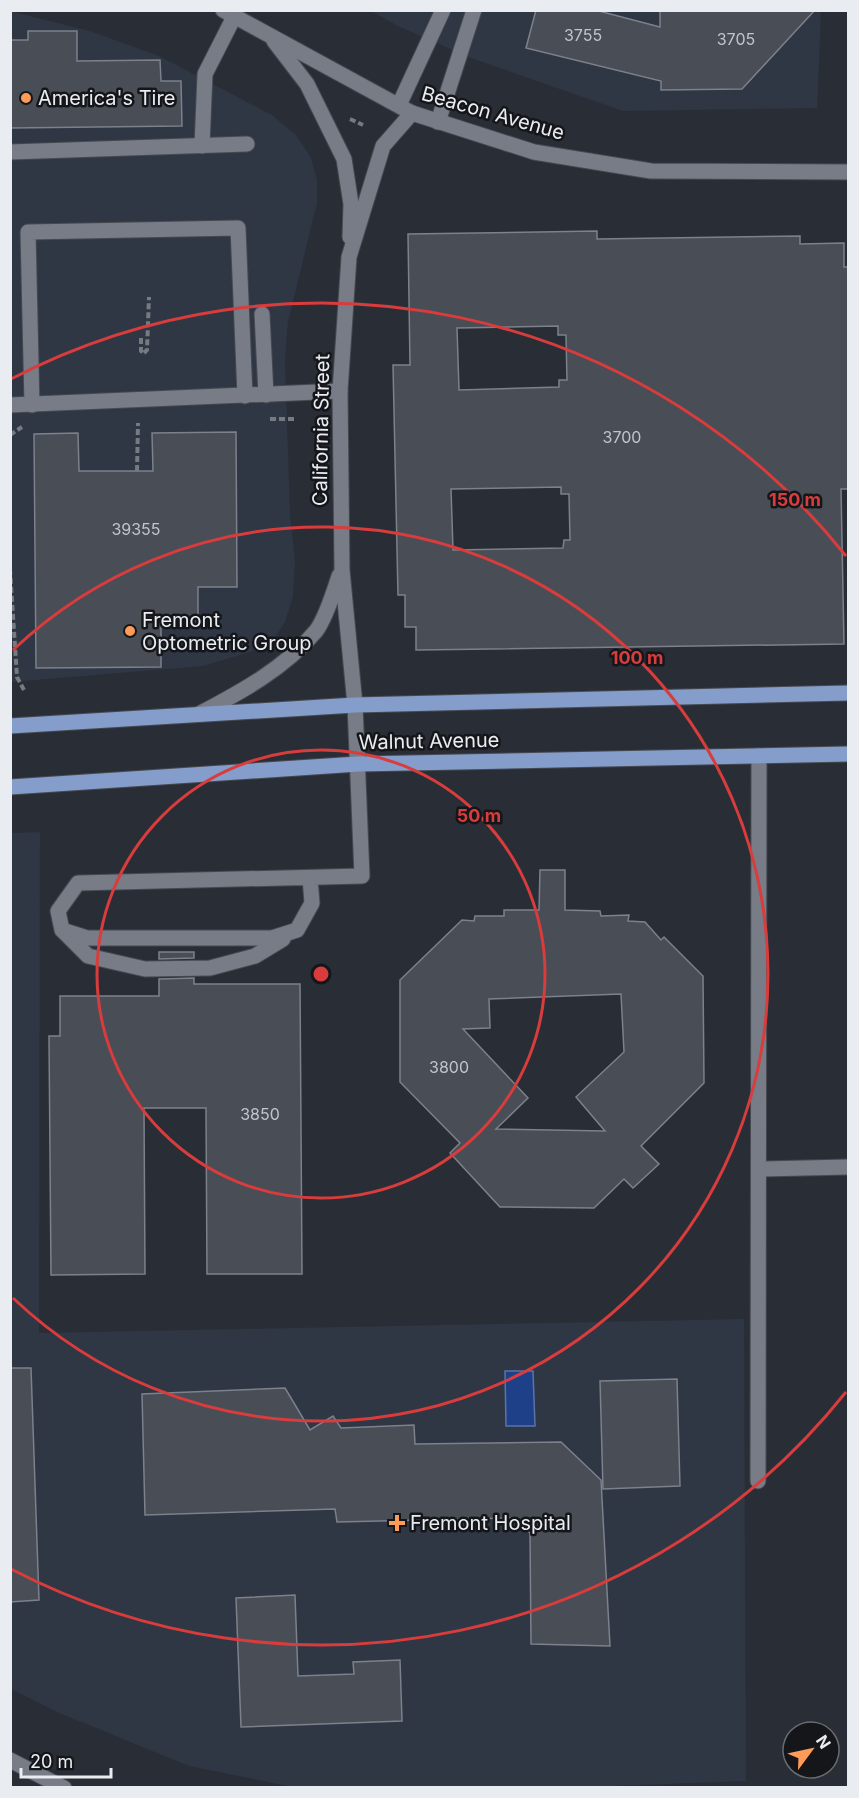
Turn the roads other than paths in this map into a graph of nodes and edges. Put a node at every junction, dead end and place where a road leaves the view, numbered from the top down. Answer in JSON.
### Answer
{"nodes":[{"id":1,"x":442,"y":10,"type":"edge"},
{"id":2,"x":474,"y":10,"type":"edge"},
{"id":3,"x":228,"y":14,"type":"edge"},
{"id":4,"x":270,"y":36,"type":"junction"},
{"id":5,"x":405,"y":109,"type":"junction"},
{"id":6,"x":438,"y":122,"type":"junction"},
{"id":7,"x":247,"y":144,"type":"dead end"},
{"id":8,"x":202,"y":146,"type":"junction"},
{"id":9,"x":10,"y":152,"type":"edge"},
{"id":10,"x":849,"y":172,"type":"edge"},
{"id":11,"x":349,"y":258,"type":"junction"},
{"id":12,"x":262,"y":314,"type":"dead end"},
{"id":13,"x":340,"y":390,"type":"junction"},
{"id":14,"x":266,"y":395,"type":"junction"},
{"id":15,"x":245,"y":396,"type":"junction"},
{"id":16,"x":32,"y":405,"type":"junction"},
{"id":17,"x":10,"y":406,"type":"edge"},
{"id":18,"x":342,"y":570,"type":"junction"},
{"id":19,"x":849,"y":693,"type":"edge"},
{"id":20,"x":355,"y":705,"type":"junction"},
{"id":21,"x":199,"y":714,"type":"junction"},
{"id":22,"x":10,"y":726,"type":"edge"},
{"id":23,"x":849,"y":754,"type":"edge"},
{"id":24,"x":759,"y":756,"type":"junction"},
{"id":25,"x":358,"y":764,"type":"junction"},
{"id":26,"x":10,"y":787,"type":"edge"},
{"id":27,"x":310,"y":878,"type":"junction"},
{"id":28,"x":62,"y":930,"type":"junction"},
{"id":29,"x":297,"y":930,"type":"junction"},
{"id":30,"x":849,"y":1167,"type":"edge"},
{"id":31,"x":759,"y":1169,"type":"junction"},
{"id":32,"x":758,"y":1481,"type":"dead end"},
{"id":33,"x":10,"y":1760,"type":"edge"},
{"id":34,"x":64,"y":1788,"type":"edge"}],
"edges":[{"from":1,"to":5,"type":"street","name":"California Street"},
{"from":2,"to":6,"type":"street"},
{"from":3,"to":4,"type":"street","name":"Beacon Avenue"},
{"from":3,"to":8,"type":"street"},
{"from":4,"to":5,"type":"street","name":"Beacon Avenue"},
{"from":4,"to":11,"type":"street"},
{"from":5,"to":6,"type":"street","name":"Beacon Avenue"},
{"from":5,"to":11,"type":"street","name":"California Street"},
{"from":6,"to":10,"type":"street","name":"Beacon Avenue"},
{"from":7,"to":8,"type":"street"},
{"from":8,"to":9,"type":"street"},
{"from":11,"to":13,"type":"street","name":"California Street"},
{"from":12,"to":14,"type":"street"},
{"from":13,"to":14,"type":"street"},
{"from":13,"to":18,"type":"street","name":"California Street"},
{"from":14,"to":15,"type":"street"},
{"from":15,"to":16,"type":"street"},
{"from":15,"to":16,"type":"street"},
{"from":16,"to":17,"type":"street"},
{"from":18,"to":20,"type":"street","name":"California Street"},
{"from":18,"to":21,"type":"street"},
{"from":19,"to":20,"type":"main road","name":"Walnut Avenue"},
{"from":20,"to":21,"type":"main road","name":"Walnut Avenue"},
{"from":20,"to":25,"type":"street","name":"California Street"},
{"from":21,"to":22,"type":"main road","name":"Walnut Avenue"},
{"from":23,"to":24,"type":"main road","name":"Walnut Avenue"},
{"from":24,"to":25,"type":"main road","name":"Walnut Avenue"},
{"from":24,"to":31,"type":"street"},
{"from":25,"to":26,"type":"main road","name":"Walnut Avenue"},
{"from":25,"to":27,"type":"street","name":"California Street"},
{"from":27,"to":28,"type":"street"},
{"from":27,"to":29,"type":"street"},
{"from":28,"to":29,"type":"street"},
{"from":28,"to":29,"type":"street"},
{"from":30,"to":31,"type":"street"},
{"from":31,"to":32,"type":"street"},
{"from":33,"to":34,"type":"street"}]}
